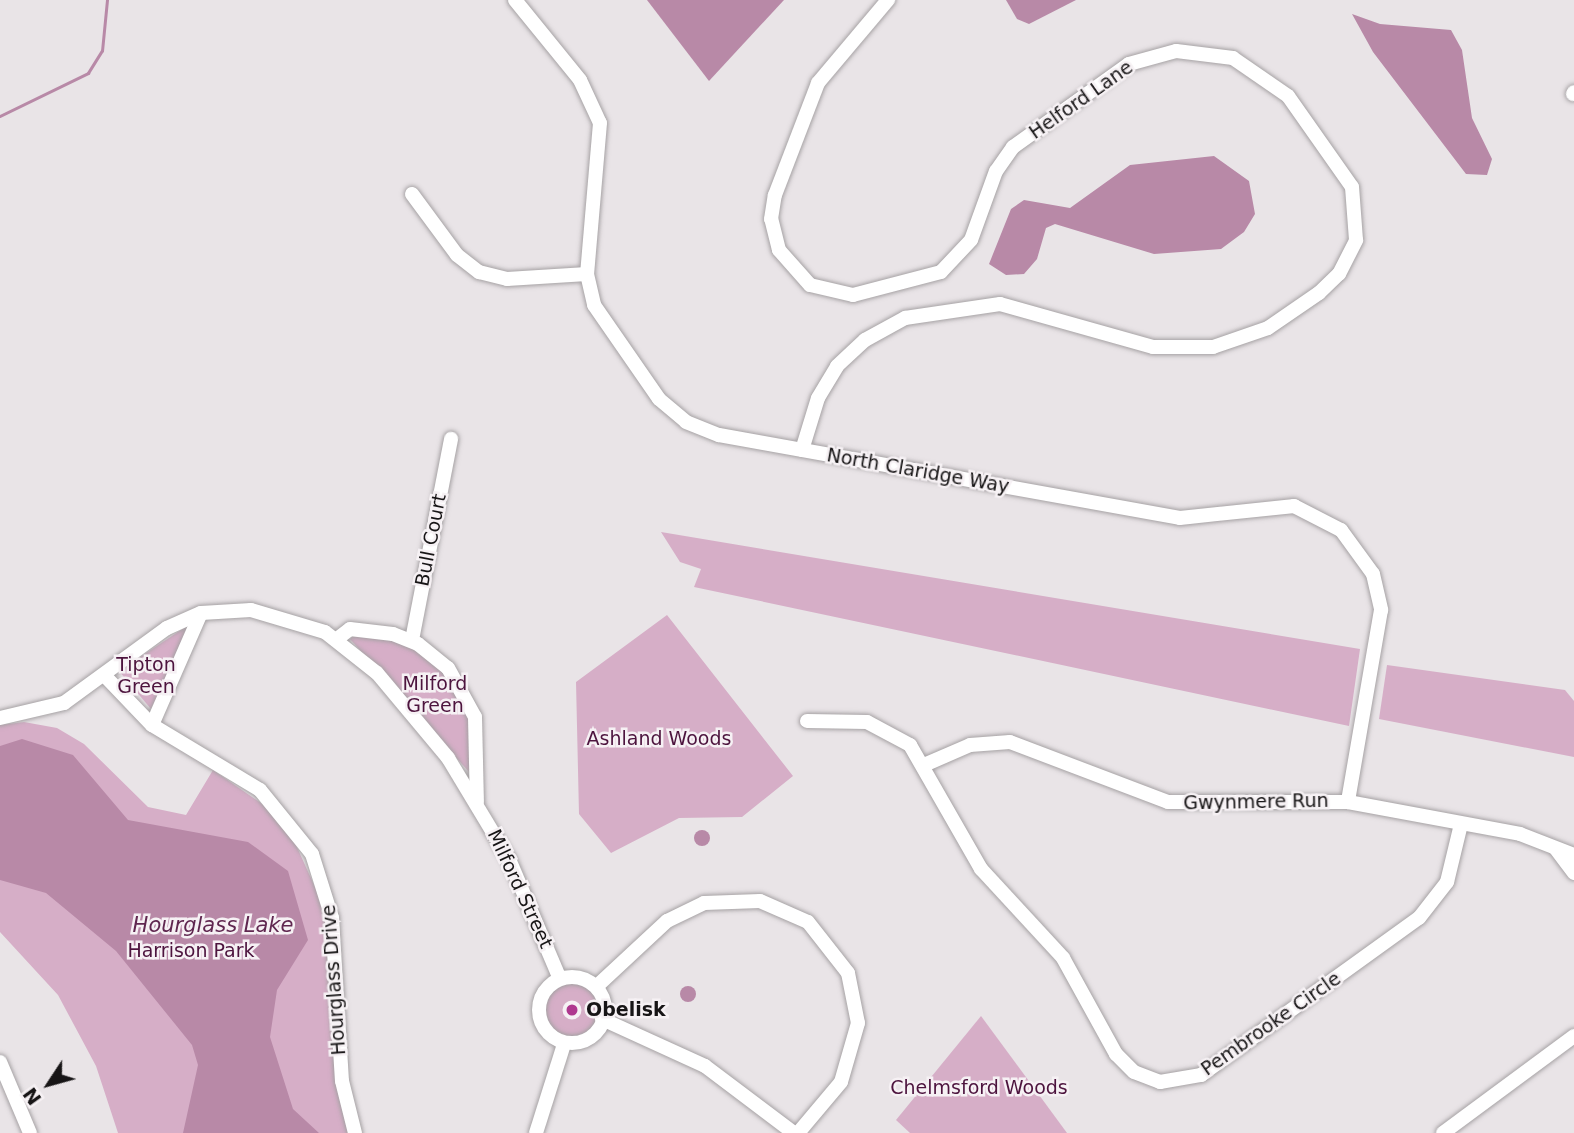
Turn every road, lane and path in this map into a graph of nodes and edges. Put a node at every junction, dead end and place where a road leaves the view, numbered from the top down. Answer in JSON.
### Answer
{"nodes":[{"id":1,"x":515,"y":0,"type":"edge"},
{"id":2,"x":888,"y":0,"type":"edge"},
{"id":3,"x":412,"y":194,"type":"dead end"},
{"id":4,"x":587,"y":274,"type":"junction"},
{"id":5,"x":451,"y":439,"type":"dead end"},
{"id":6,"x":802,"y":450,"type":"junction"},
{"id":7,"x":201,"y":613,"type":"junction"},
{"id":8,"x":337,"y":639,"type":"junction"},
{"id":9,"x":412,"y":640,"type":"junction"},
{"id":10,"x":104,"y":675,"type":"junction"},
{"id":11,"x":0,"y":718,"type":"edge"},
{"id":12,"x":807,"y":721,"type":"dead end"},
{"id":13,"x":152,"y":724,"type":"junction"},
{"id":14,"x":925,"y":765,"type":"junction"},
{"id":15,"x":477,"y":802,"type":"junction"},
{"id":16,"x":1348,"y":802,"type":"junction"},
{"id":17,"x":1461,"y":824,"type":"junction"},
{"id":18,"x":1556,"y":849,"type":"junction"},
{"id":19,"x":1574,"y":855,"type":"edge"},
{"id":20,"x":1574,"y":873,"type":"edge"},
{"id":21,"x":559,"y":978,"type":"junction"},
{"id":22,"x":597,"y":986,"type":"junction"},
{"id":23,"x":602,"y":1019,"type":"junction"},
{"id":24,"x":1574,"y":1036,"type":"edge"},
{"id":25,"x":564,"y":1044,"type":"junction"},
{"id":26,"x":0,"y":1062,"type":"edge"},
{"id":27,"x":17,"y":1097,"type":"junction"},
{"id":28,"x":0,"y":1099,"type":"edge"},
{"id":29,"x":30,"y":1133,"type":"edge"},
{"id":30,"x":355,"y":1133,"type":"edge"},
{"id":31,"x":536,"y":1133,"type":"edge"},
{"id":32,"x":796,"y":1133,"type":"edge"},
{"id":33,"x":1443,"y":1133,"type":"edge"}],
"edges":[{"from":1,"to":4,"type":"street","name":"North Claridge Way"},
{"from":2,"to":6,"type":"street","name":"Helford Lane"},
{"from":3,"to":4,"type":"street"},
{"from":4,"to":6,"type":"street","name":"North Claridge Way"},
{"from":5,"to":9,"type":"street","name":"Bull Court"},
{"from":6,"to":16,"type":"street","name":"North Claridge Way"},
{"from":7,"to":8,"type":"street","name":"Milford Street"},
{"from":7,"to":10,"type":"street","name":"Milford Street"},
{"from":7,"to":13,"type":"street"},
{"from":8,"to":9,"type":"street","name":"Milford Street"},
{"from":8,"to":15,"type":"street","name":"Milford Street"},
{"from":9,"to":15,"type":"street","name":"Milford Street"},
{"from":10,"to":11,"type":"street","name":"Milford Street"},
{"from":10,"to":13,"type":"street","name":"Hourglass Drive"},
{"from":12,"to":14,"type":"street","name":"Pembrooke Circle"},
{"from":13,"to":30,"type":"street","name":"Hourglass Drive"},
{"from":14,"to":16,"type":"street","name":"Gwynmere Run"},
{"from":14,"to":17,"type":"street","name":"Pembrooke Circle"},
{"from":15,"to":21,"type":"street","name":"Milford Street"},
{"from":16,"to":17,"type":"street","name":"Gwynmere Run"},
{"from":17,"to":18,"type":"street","name":"Gwynmere Run"},
{"from":18,"to":19,"type":"street","name":"Gwynmere Run"},
{"from":18,"to":20,"type":"street"},
{"from":21,"to":22,"type":"street"},
{"from":21,"to":25,"type":"street"},
{"from":22,"to":23,"type":"street"},
{"from":22,"to":32,"type":"street"},
{"from":23,"to":25,"type":"street"},
{"from":23,"to":32,"type":"street"},
{"from":24,"to":33,"type":"street"},
{"from":25,"to":31,"type":"street"},
{"from":26,"to":27,"type":"street"},
{"from":27,"to":28,"type":"street"},
{"from":27,"to":29,"type":"street"}]}
